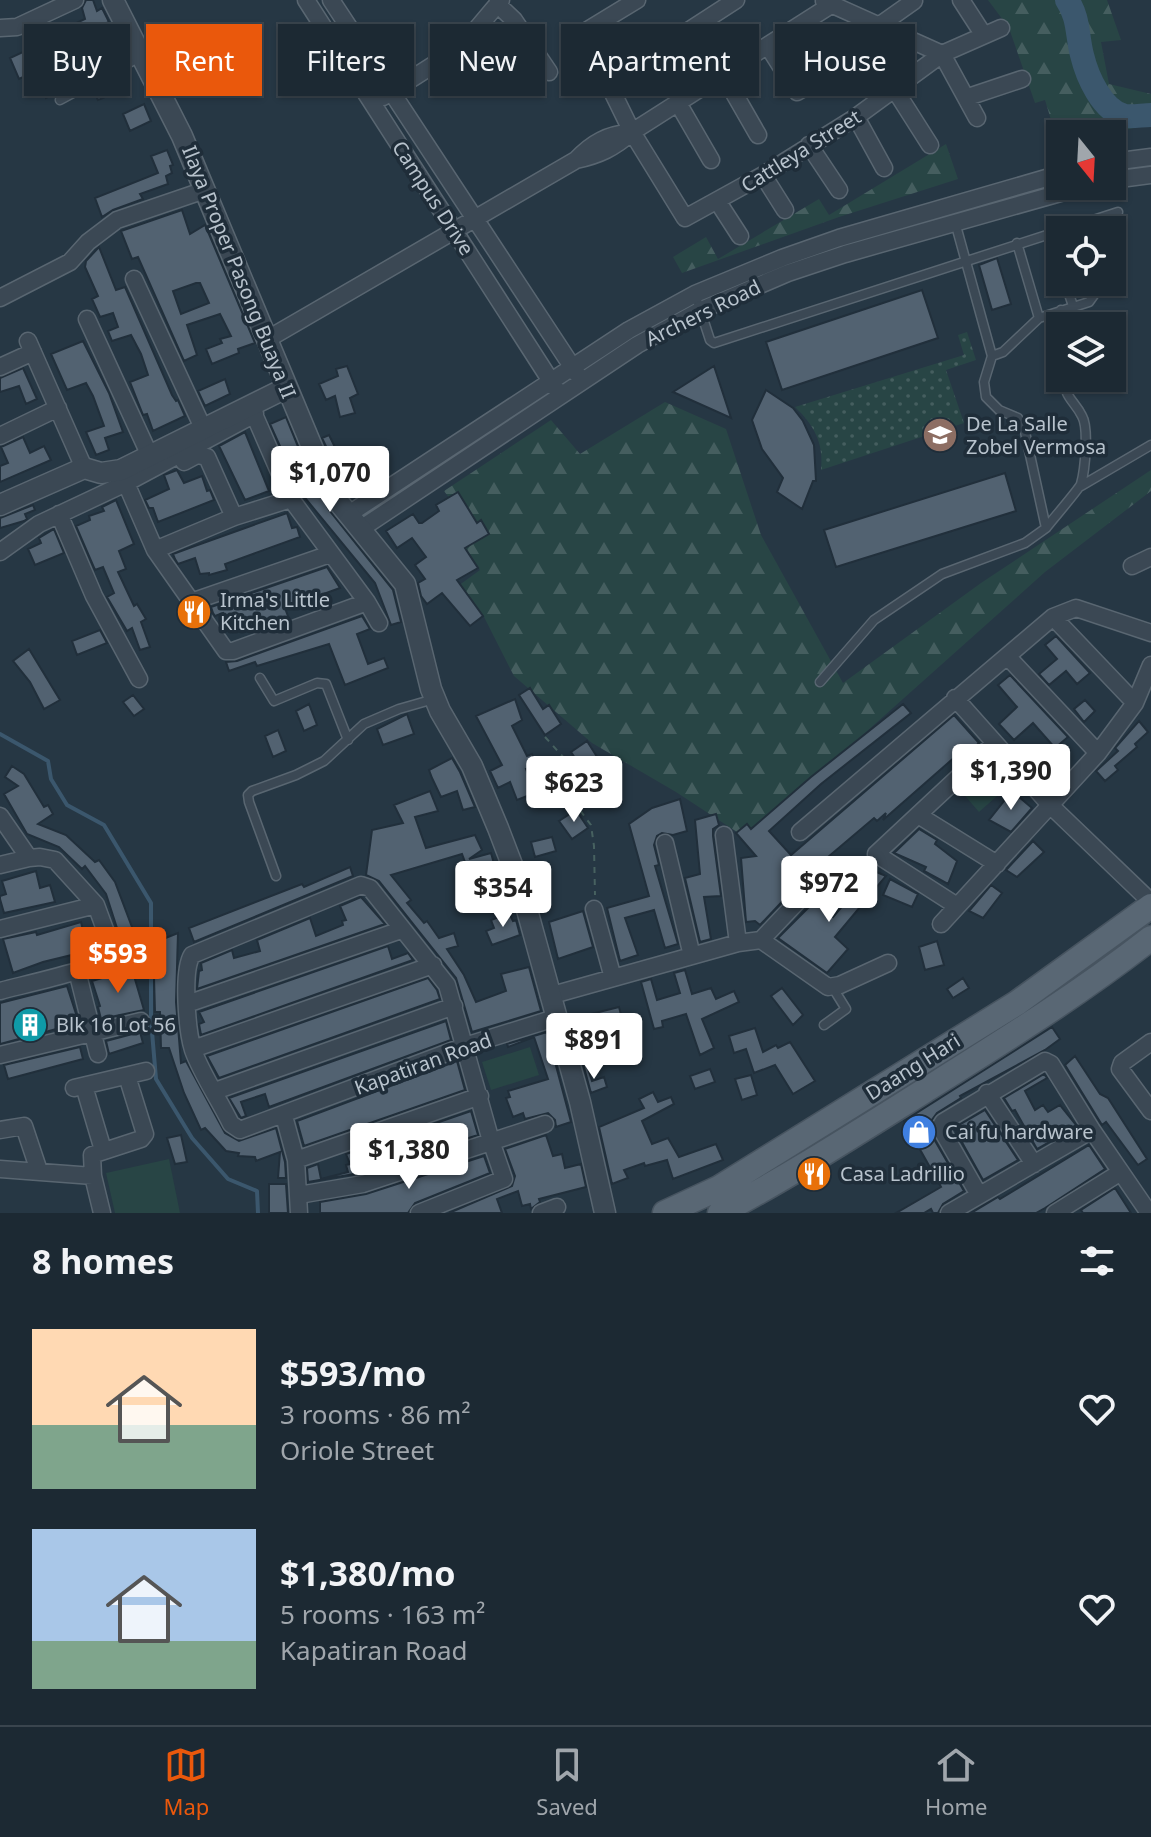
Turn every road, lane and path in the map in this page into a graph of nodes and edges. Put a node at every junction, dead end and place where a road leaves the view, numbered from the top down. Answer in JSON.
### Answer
{"nodes":[{"id":1,"x":75,"y":0,"type":"edge"},
{"id":2,"x":113,"y":0,"type":"edge"},
{"id":3,"x":306,"y":0,"type":"edge"},
{"id":4,"x":331,"y":0,"type":"edge"},
{"id":5,"x":637,"y":0,"type":"edge"},
{"id":6,"x":736,"y":0,"type":"edge"},
{"id":7,"x":961,"y":0,"type":"edge"},
{"id":8,"x":914,"y":1,"type":"edge"},
{"id":9,"x":499,"y":2,"type":"edge"},
{"id":10,"x":827,"y":3,"type":"edge"},
{"id":11,"x":346,"y":24,"type":"edge"},
{"id":12,"x":597,"y":24,"type":"edge"},
{"id":13,"x":699,"y":24,"type":"edge"},
{"id":14,"x":878,"y":24,"type":"edge"},
{"id":15,"x":881,"y":24,"type":"edge"},
{"id":16,"x":0,"y":28,"type":"edge"},
{"id":17,"x":1001,"y":28,"type":"dead end"},
{"id":18,"x":983,"y":34,"type":"junction"},
{"id":19,"x":915,"y":41,"type":"edge"},
{"id":20,"x":768,"y":46,"type":"junction"},
{"id":21,"x":759,"y":52,"type":"edge"},
{"id":22,"x":942,"y":54,"type":"junction"},
{"id":23,"x":143,"y":56,"type":"junction"},
{"id":24,"x":775,"y":57,"type":"edge"},
{"id":25,"x":549,"y":72,"type":"dead end"},
{"id":26,"x":915,"y":75,"type":"edge"},
{"id":27,"x":414,"y":77,"type":"edge"},
{"id":28,"x":1022,"y":79,"type":"dead end"},
{"id":29,"x":384,"y":96,"type":"edge"},
{"id":30,"x":393,"y":96,"type":"edge"},
{"id":31,"x":614,"y":96,"type":"edge"},
{"id":32,"x":689,"y":96,"type":"edge"},
{"id":33,"x":736,"y":96,"type":"edge"},
{"id":34,"x":886,"y":96,"type":"edge"},
{"id":35,"x":899,"y":96,"type":"edge"},
{"id":36,"x":968,"y":97,"type":"junction"},
{"id":37,"x":60,"y":100,"type":"dead end"},
{"id":38,"x":678,"y":103,"type":"junction"},
{"id":39,"x":372,"y":104,"type":"junction"},
{"id":40,"x":856,"y":117,"type":"junction"},
{"id":41,"x":977,"y":118,"type":"dead end"},
{"id":42,"x":632,"y":132,"type":"junction"},
{"id":43,"x":758,"y":135,"type":"dead end"},
{"id":44,"x":809,"y":145,"type":"junction"},
{"id":45,"x":930,"y":145,"type":"dead end"},
{"id":46,"x":1151,"y":157,"type":"edge"},
{"id":47,"x":711,"y":160,"type":"dead end"},
{"id":48,"x":1126,"y":160,"type":"edge"},
{"id":49,"x":884,"y":168,"type":"dead end"},
{"id":50,"x":763,"y":175,"type":"junction"},
{"id":51,"x":1151,"y":175,"type":"edge"},
{"id":52,"x":1126,"y":178,"type":"edge"},
{"id":53,"x":1046,"y":179,"type":"edge"},
{"id":54,"x":205,"y":190,"type":"junction"},
{"id":55,"x":839,"y":190,"type":"dead end"},
{"id":56,"x":1046,"y":194,"type":"edge"},
{"id":57,"x":718,"y":202,"type":"junction"},
{"id":58,"x":785,"y":210,"type":"dead end"},
{"id":59,"x":1118,"y":212,"type":"dead end"},
{"id":60,"x":953,"y":214,"type":"junction"},
{"id":61,"x":1105,"y":216,"type":"edge"},
{"id":62,"x":474,"y":220,"type":"junction"},
{"id":63,"x":455,"y":232,"type":"junction"},
{"id":64,"x":1046,"y":234,"type":"edge"},
{"id":65,"x":740,"y":236,"type":"dead end"},
{"id":66,"x":1017,"y":243,"type":"junction"},
{"id":67,"x":966,"y":259,"type":"junction"},
{"id":68,"x":134,"y":279,"type":"dead end"},
{"id":69,"x":1070,"y":296,"type":"edge"},
{"id":70,"x":1093,"y":296,"type":"edge"},
{"id":71,"x":0,"y":298,"type":"edge"},
{"id":72,"x":698,"y":302,"type":"junction"},
{"id":73,"x":1073,"y":306,"type":"junction"},
{"id":74,"x":1061,"y":310,"type":"joint"},
{"id":75,"x":1039,"y":318,"type":"junction"},
{"id":76,"x":87,"y":319,"type":"dead end"},
{"id":77,"x":266,"y":340,"type":"junction"},
{"id":78,"x":992,"y":356,"type":"junction"},
{"id":79,"x":0,"y":367,"type":"edge"},
{"id":80,"x":572,"y":367,"type":"junction"},
{"id":81,"x":551,"y":381,"type":"junction"},
{"id":82,"x":583,"y":382,"type":"junction"},
{"id":83,"x":286,"y":388,"type":"junction"},
{"id":84,"x":1066,"y":392,"type":"edge"},
{"id":85,"x":560,"y":397,"type":"junction"},
{"id":86,"x":58,"y":408,"type":"junction"},
{"id":87,"x":252,"y":409,"type":"junction"},
{"id":88,"x":203,"y":428,"type":"junction"},
{"id":89,"x":0,"y":436,"type":"edge"},
{"id":90,"x":1151,"y":445,"type":"edge"},
{"id":91,"x":150,"y":456,"type":"junction"},
{"id":92,"x":84,"y":468,"type":"junction"},
{"id":93,"x":1081,"y":486,"type":"junction"},
{"id":94,"x":127,"y":487,"type":"junction"},
{"id":95,"x":291,"y":499,"type":"junction"},
{"id":96,"x":0,"y":505,"type":"edge"},
{"id":97,"x":59,"y":514,"type":"junction"},
{"id":98,"x":234,"y":517,"type":"junction"},
{"id":99,"x":355,"y":521,"type":"junction"},
{"id":100,"x":1046,"y":528,"type":"junction"},
{"id":101,"x":155,"y":550,"type":"junction"},
{"id":102,"x":0,"y":552,"type":"edge"},
{"id":103,"x":330,"y":554,"type":"junction"},
{"id":104,"x":1151,"y":557,"type":"edge"},
{"id":105,"x":1132,"y":566,"type":"dead end"},
{"id":106,"x":191,"y":602,"type":"junction"},
{"id":107,"x":367,"y":602,"type":"junction"},
{"id":108,"x":1053,"y":617,"type":"junction"},
{"id":109,"x":379,"y":623,"type":"dead end"},
{"id":110,"x":1151,"y":633,"type":"edge"},
{"id":111,"x":1007,"y":656,"type":"junction"},
{"id":112,"x":1151,"y":665,"type":"edge"},
{"id":113,"x":260,"y":678,"type":"dead end"},
{"id":114,"x":139,"y":679,"type":"dead end"},
{"id":115,"x":820,"y":682,"type":"dead end"},
{"id":116,"x":955,"y":698,"type":"junction"},
{"id":117,"x":435,"y":699,"type":"junction"},
{"id":118,"x":1135,"y":703,"type":"junction"},
{"id":119,"x":545,"y":737,"type":"dead end"},
{"id":120,"x":348,"y":740,"type":"junction"},
{"id":121,"x":995,"y":743,"type":"junction"},
{"id":122,"x":1098,"y":753,"type":"junction"},
{"id":123,"x":1051,"y":806,"type":"junction"},
{"id":124,"x":918,"y":815,"type":"junction"},
{"id":125,"x":0,"y":816,"type":"edge"},
{"id":126,"x":800,"y":832,"type":"dead end"},
{"id":127,"x":724,"y":835,"type":"dead end"},
{"id":128,"x":665,"y":843,"type":"dead end"},
{"id":129,"x":29,"y":858,"type":"junction"},
{"id":130,"x":997,"y":864,"type":"junction"},
{"id":131,"x":0,"y":865,"type":"edge"},
{"id":132,"x":276,"y":876,"type":"dead end"},
{"id":133,"x":816,"y":882,"type":"dead end"},
{"id":134,"x":1151,"y":904,"type":"edge"},
{"id":135,"x":96,"y":905,"type":"junction"},
{"id":136,"x":957,"y":906,"type":"junction"},
{"id":137,"x":594,"y":909,"type":"joint"},
{"id":138,"x":941,"y":924,"type":"dead end"},
{"id":139,"x":0,"y":929,"type":"edge"},
{"id":140,"x":401,"y":930,"type":"junction"},
{"id":141,"x":1151,"y":938,"type":"edge"},
{"id":142,"x":761,"y":940,"type":"junction"},
{"id":143,"x":738,"y":943,"type":"junction"},
{"id":144,"x":692,"y":956,"type":"junction"},
{"id":145,"x":888,"y":963,"type":"dead end"},
{"id":146,"x":433,"y":965,"type":"junction"},
{"id":147,"x":77,"y":971,"type":"junction"},
{"id":148,"x":613,"y":978,"type":"junction"},
{"id":149,"x":833,"y":987,"type":"junction"},
{"id":150,"x":0,"y":991,"type":"edge"},
{"id":151,"x":549,"y":996,"type":"junction"},
{"id":152,"x":187,"y":1004,"type":"junction"},
{"id":153,"x":454,"y":1006,"type":"junction"},
{"id":154,"x":555,"y":1018,"type":"junction"},
{"id":155,"x":141,"y":1021,"type":"dead end"},
{"id":156,"x":824,"y":1025,"type":"dead end"},
{"id":157,"x":91,"y":1032,"type":"junction"},
{"id":158,"x":1151,"y":1042,"type":"edge"},
{"id":159,"x":465,"y":1046,"type":"junction"},
{"id":160,"x":193,"y":1049,"type":"junction"},
{"id":161,"x":98,"y":1054,"type":"dead end"},
{"id":162,"x":0,"y":1055,"type":"edge"},
{"id":163,"x":146,"y":1071,"type":"dead end"},
{"id":164,"x":127,"y":1076,"type":"junction"},
{"id":165,"x":215,"y":1091,"type":"junction"},
{"id":166,"x":987,"y":1093,"type":"junction"},
{"id":167,"x":480,"y":1096,"type":"junction"},
{"id":168,"x":1151,"y":1111,"type":"edge"},
{"id":169,"x":284,"y":1116,"type":"junction"},
{"id":170,"x":545,"y":1124,"type":"dead end"},
{"id":171,"x":0,"y":1130,"type":"edge"},
{"id":172,"x":1092,"y":1130,"type":"junction"},
{"id":173,"x":491,"y":1141,"type":"junction"},
{"id":174,"x":103,"y":1150,"type":"junction"},
{"id":175,"x":296,"y":1160,"type":"junction"},
{"id":176,"x":1034,"y":1164,"type":"junction"},
{"id":177,"x":0,"y":1169,"type":"edge"},
{"id":178,"x":39,"y":1171,"type":"junction"},
{"id":179,"x":1121,"y":1172,"type":"junction"},
{"id":180,"x":93,"y":1176,"type":"junction"},
{"id":181,"x":299,"y":1195,"type":"junction"},
{"id":182,"x":979,"y":1195,"type":"junction"},
{"id":183,"x":557,"y":1207,"type":"dead end"},
{"id":184,"x":102,"y":1213,"type":"edge"},
{"id":185,"x":299,"y":1213,"type":"edge"},
{"id":186,"x":419,"y":1213,"type":"edge"},
{"id":187,"x":541,"y":1213,"type":"edge"},
{"id":188,"x":605,"y":1213,"type":"edge"},
{"id":189,"x":665,"y":1213,"type":"edge"},
{"id":190,"x":720,"y":1213,"type":"edge"},
{"id":191,"x":949,"y":1213,"type":"edge"},
{"id":192,"x":1055,"y":1213,"type":"edge"},
{"id":193,"x":1149,"y":1213,"type":"edge"}],
"edges":[{"from":1,"to":16,"type":"street"},
{"from":2,"to":23,"type":"street","name":"Ilaya Proper Pasong Buaya II"},
{"from":3,"to":39,"type":"street","name":"Campus Drive"},
{"from":4,"to":11,"type":"street","name":"Campus Drive"},
{"from":5,"to":12,"type":"street"},
{"from":6,"to":13,"type":"street"},
{"from":7,"to":18,"type":"street"},
{"from":8,"to":15,"type":"street"},
{"from":9,"to":25,"type":"street"},
{"from":9,"to":27,"type":"street"},
{"from":10,"to":14,"type":"street"},
{"from":10,"to":20,"type":"street"},
{"from":17,"to":18,"type":"street","name":"Cattleya Street"},
{"from":18,"to":22,"type":"street","name":"Cattleya Street"},
{"from":19,"to":22,"type":"street"},
{"from":20,"to":21,"type":"street"},
{"from":20,"to":24,"type":"street"},
{"from":22,"to":26,"type":"street","name":"Cattleya Street"},
{"from":22,"to":36,"type":"street"},
{"from":23,"to":37,"type":"lane"},
{"from":23,"to":54,"type":"street","name":"Ilaya Proper Pasong Buaya II"},
{"from":28,"to":36,"type":"street"},
{"from":29,"to":39,"type":"street"},
{"from":30,"to":62,"type":"street","name":"Campus Drive"},
{"from":31,"to":42,"type":"street"},
{"from":32,"to":38,"type":"street"},
{"from":33,"to":43,"type":"street"},
{"from":34,"to":40,"type":"street","name":"Cattleya Street"},
{"from":35,"to":45,"type":"street"},
{"from":36,"to":41,"type":"street"},
{"from":38,"to":42,"type":"street"},
{"from":38,"to":47,"type":"street"},
{"from":39,"to":63,"type":"street","name":"Campus Drive"},
{"from":40,"to":44,"type":"street","name":"Cattleya Street"},
{"from":40,"to":49,"type":"street"},
{"from":42,"to":57,"type":"street","name":"Cattleya Street"},
{"from":42,"to":62,"type":"street"},
{"from":44,"to":50,"type":"street","name":"Cattleya Street"},
{"from":44,"to":55,"type":"street"},
{"from":46,"to":48,"type":"street"},
{"from":50,"to":57,"type":"street","name":"Cattleya Street"},
{"from":50,"to":58,"type":"street"},
{"from":51,"to":52,"type":"street"},
{"from":53,"to":60,"type":"street","name":"Archers Road"},
{"from":54,"to":71,"type":"street"},
{"from":54,"to":77,"type":"street","name":"Ilaya Proper Pasong Buaya II"},
{"from":56,"to":60,"type":"street","name":"Archers Road"},
{"from":57,"to":65,"type":"street"},
{"from":59,"to":61,"type":"lane"},
{"from":60,"to":67,"type":"lane"},
{"from":60,"to":72,"type":"street","name":"Archers Road"},
{"from":62,"to":63,"type":"street"},
{"from":62,"to":80,"type":"street","name":"Campus Drive"},
{"from":63,"to":77,"type":"street"},
{"from":63,"to":81,"type":"street","name":"Campus Drive"},
{"from":64,"to":66,"type":"lane"},
{"from":66,"to":67,"type":"lane"},
{"from":66,"to":75,"type":"lane"},
{"from":67,"to":72,"type":"lane"},
{"from":67,"to":78,"type":"lane"},
{"from":68,"to":88,"type":"street"},
{"from":69,"to":73,"type":"lane"},
{"from":70,"to":73,"type":"lane"},
{"from":72,"to":80,"type":"street","name":"Archers Road"},
{"from":72,"to":82,"type":"street","name":"Archers Road"},
{"from":73,"to":74,"type":"lane"},
{"from":74,"to":75,"type":"lane"},
{"from":75,"to":78,"type":"lane"},
{"from":76,"to":91,"type":"street"},
{"from":77,"to":83,"type":"street","name":"Ilaya Proper Pasong Buaya II"},
{"from":78,"to":100,"type":"lane"},
{"from":79,"to":86,"type":"street"},
{"from":80,"to":81,"type":"street","name":"Archers Road"},
{"from":80,"to":82,"type":"street","name":"Campus Drive"},
{"from":81,"to":85,"type":"street","name":"Campus Drive"},
{"from":81,"to":99,"type":"street","name":"Archers Road"},
{"from":82,"to":85,"type":"street","name":"Archers Road"},
{"from":83,"to":87,"type":"street"},
{"from":83,"to":99,"type":"street","name":"Ilaya Proper Pasong Buaya II"},
{"from":84,"to":93,"type":"lane"},
{"from":85,"to":99,"type":"street","name":"Archers Road"},
{"from":86,"to":89,"type":"street"},
{"from":86,"to":92,"type":"street"},
{"from":87,"to":88,"type":"street"},
{"from":87,"to":94,"type":"street"},
{"from":87,"to":95,"type":"street"},
{"from":88,"to":91,"type":"street"},
{"from":90,"to":93,"type":"lane"},
{"from":91,"to":92,"type":"street"},
{"from":92,"to":96,"type":"street"},
{"from":93,"to":100,"type":"lane"},
{"from":94,"to":97,"type":"street"},
{"from":94,"to":98,"type":"street"},
{"from":94,"to":101,"type":"street"},
{"from":95,"to":98,"type":"street"},
{"from":95,"to":103,"type":"street"},
{"from":97,"to":102,"type":"street"},
{"from":97,"to":114,"type":"street"},
{"from":98,"to":101,"type":"street"},
{"from":99,"to":117,"type":"street","name":"Ilaya Proper Pasong Buaya II"},
{"from":100,"to":115,"type":"lane"},
{"from":101,"to":106,"type":"street"},
{"from":103,"to":106,"type":"street"},
{"from":103,"to":107,"type":"street"},
{"from":104,"to":105,"type":"street"},
{"from":106,"to":107,"type":"street"},
{"from":107,"to":109,"type":"street"},
{"from":108,"to":110,"type":"street"},
{"from":108,"to":111,"type":"street"},
{"from":108,"to":118,"type":"street"},
{"from":111,"to":116,"type":"street"},
{"from":111,"to":122,"type":"street"},
{"from":112,"to":118,"type":"street"},
{"from":113,"to":120,"type":"lane"},
{"from":116,"to":121,"type":"street"},
{"from":116,"to":126,"type":"street"},
{"from":117,"to":120,"type":"lane"},
{"from":117,"to":151,"type":"street","name":"Ilaya Proper Pasong Buaya II"},
{"from":118,"to":122,"type":"street"},
{"from":119,"to":137,"type":"path"},
{"from":120,"to":132,"type":"lane"},
{"from":121,"to":123,"type":"street"},
{"from":121,"to":124,"type":"street"},
{"from":122,"to":123,"type":"street"},
{"from":123,"to":130,"type":"street"},
{"from":123,"to":134,"type":"street"},
{"from":124,"to":130,"type":"street"},
{"from":124,"to":136,"type":"street"},
{"from":125,"to":129,"type":"street"},
{"from":127,"to":143,"type":"street"},
{"from":128,"to":144,"type":"street"},
{"from":129,"to":131,"type":"street"},
{"from":129,"to":135,"type":"street"},
{"from":130,"to":136,"type":"street"},
{"from":133,"to":142,"type":"street"},
{"from":134,"to":189,"type":"main road","name":"Daang Hari"},
{"from":135,"to":139,"type":"street"},
{"from":135,"to":147,"type":"street"},
{"from":136,"to":138,"type":"street"},
{"from":137,"to":148,"type":"street"},
{"from":140,"to":146,"type":"street"},
{"from":140,"to":152,"type":"street"},
{"from":140,"to":152,"type":"street"},
{"from":141,"to":190,"type":"main road","name":"Daang Hari"},
{"from":142,"to":143,"type":"street"},
{"from":142,"to":149,"type":"street"},
{"from":143,"to":144,"type":"street"},
{"from":144,"to":148,"type":"street"},
{"from":145,"to":149,"type":"street"},
{"from":146,"to":153,"type":"street"},
{"from":146,"to":160,"type":"street"},
{"from":147,"to":150,"type":"street"},
{"from":147,"to":157,"type":"street"},
{"from":148,"to":151,"type":"street"},
{"from":149,"to":156,"type":"lane"},
{"from":151,"to":154,"type":"street","name":"Ilaya Proper Pasong Buaya II"},
{"from":152,"to":160,"type":"street"},
{"from":153,"to":159,"type":"street"},
{"from":153,"to":165,"type":"street"},
{"from":154,"to":159,"type":"street","name":"Kapatiran Road"},
{"from":154,"to":188,"type":"street","name":"Ilaya Proper Pasong Buaya II"},
{"from":155,"to":157,"type":"street"},
{"from":157,"to":161,"type":"street"},
{"from":157,"to":162,"type":"street"},
{"from":158,"to":168,"type":"street"},
{"from":159,"to":167,"type":"street"},
{"from":159,"to":169,"type":"street","name":"Kapatiran Road"},
{"from":160,"to":165,"type":"street"},
{"from":163,"to":164,"type":"street"},
{"from":164,"to":174,"type":"street"},
{"from":164,"to":174,"type":"street"},
{"from":165,"to":169,"type":"street","name":"Kapatiran Road"},
{"from":166,"to":172,"type":"street"},
{"from":166,"to":176,"type":"street"},
{"from":166,"to":182,"type":"street"},
{"from":167,"to":173,"type":"street"},
{"from":167,"to":175,"type":"street"},
{"from":169,"to":175,"type":"street"},
{"from":170,"to":173,"type":"street"},
{"from":171,"to":178,"type":"street"},
{"from":172,"to":176,"type":"street"},
{"from":172,"to":179,"type":"street"},
{"from":173,"to":181,"type":"street"},
{"from":173,"to":186,"type":"street"},
{"from":174,"to":180,"type":"street"},
{"from":175,"to":181,"type":"street"},
{"from":176,"to":182,"type":"street"},
{"from":177,"to":178,"type":"street"},
{"from":178,"to":180,"type":"street"},
{"from":179,"to":192,"type":"street"},
{"from":179,"to":193,"type":"street"},
{"from":180,"to":184,"type":"street"},
{"from":181,"to":185,"type":"street"},
{"from":182,"to":191,"type":"street"},
{"from":183,"to":187,"type":"street"}]}
